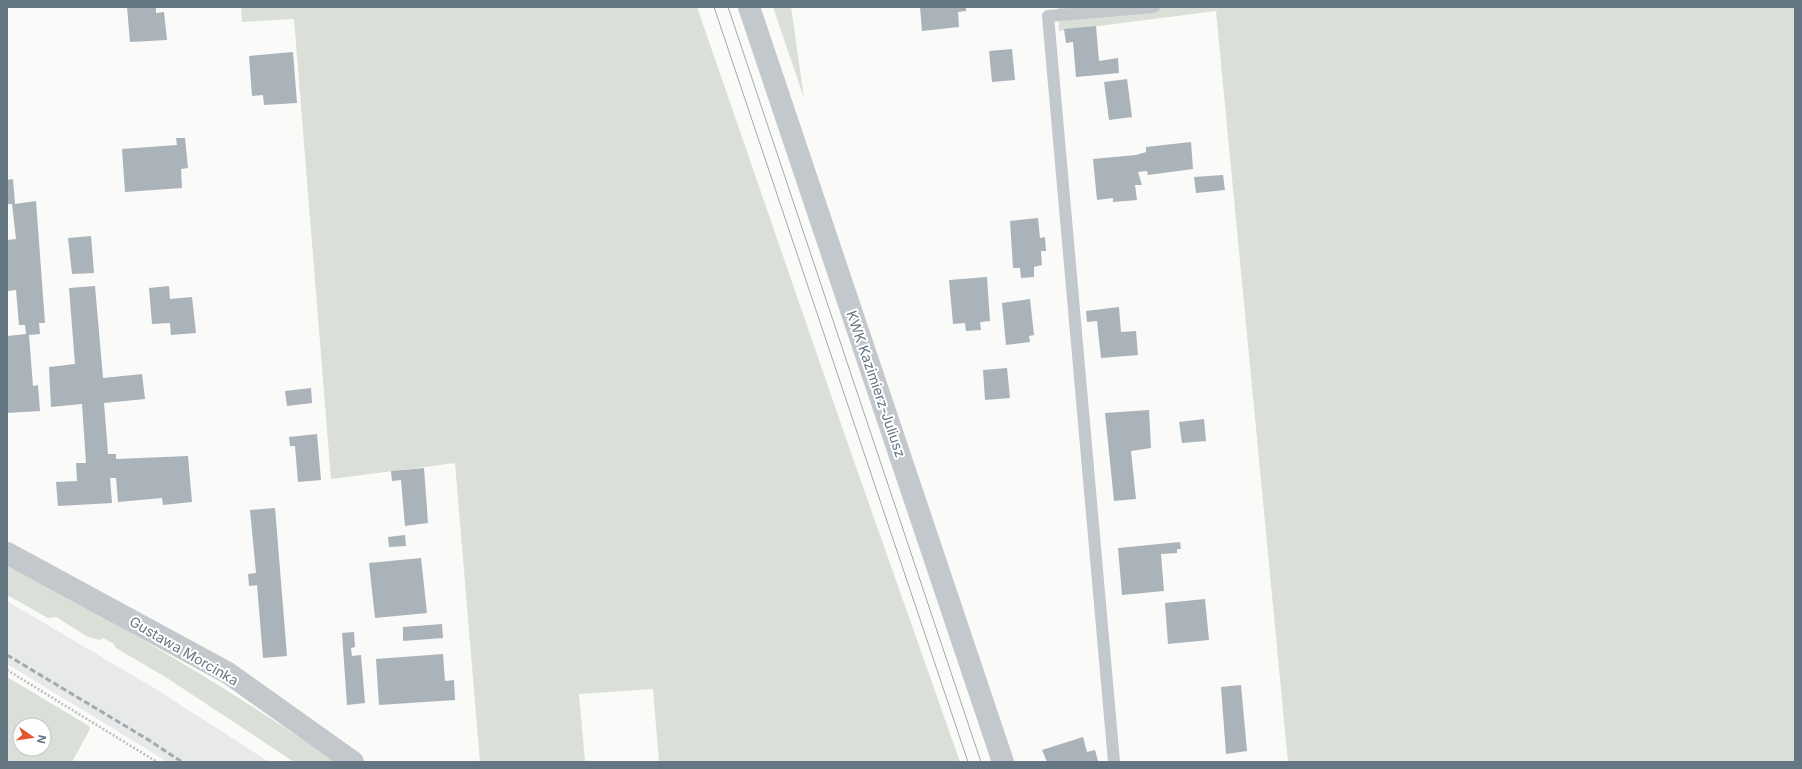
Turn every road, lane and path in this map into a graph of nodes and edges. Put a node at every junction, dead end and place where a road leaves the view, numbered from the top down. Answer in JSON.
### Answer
{"nodes":[{"id":1,"x":749,"y":7,"type":"edge"},
{"id":2,"x":1154,"y":7,"type":"edge"},
{"id":3,"x":7,"y":552,"type":"edge"},
{"id":4,"x":7,"y":670,"type":"edge"},
{"id":5,"x":157,"y":762,"type":"edge"},
{"id":6,"x":353,"y":762,"type":"edge"},
{"id":7,"x":1003,"y":762,"type":"edge"},
{"id":8,"x":1114,"y":762,"type":"edge"}],
"edges":[{"from":1,"to":7,"type":"street","name":"KWK Kazimierz-Juliusz"},
{"from":2,"to":8,"type":"lane"},
{"from":3,"to":6,"type":"street","name":"Gustawa Morcinka"},
{"from":4,"to":5,"type":"path"}]}
